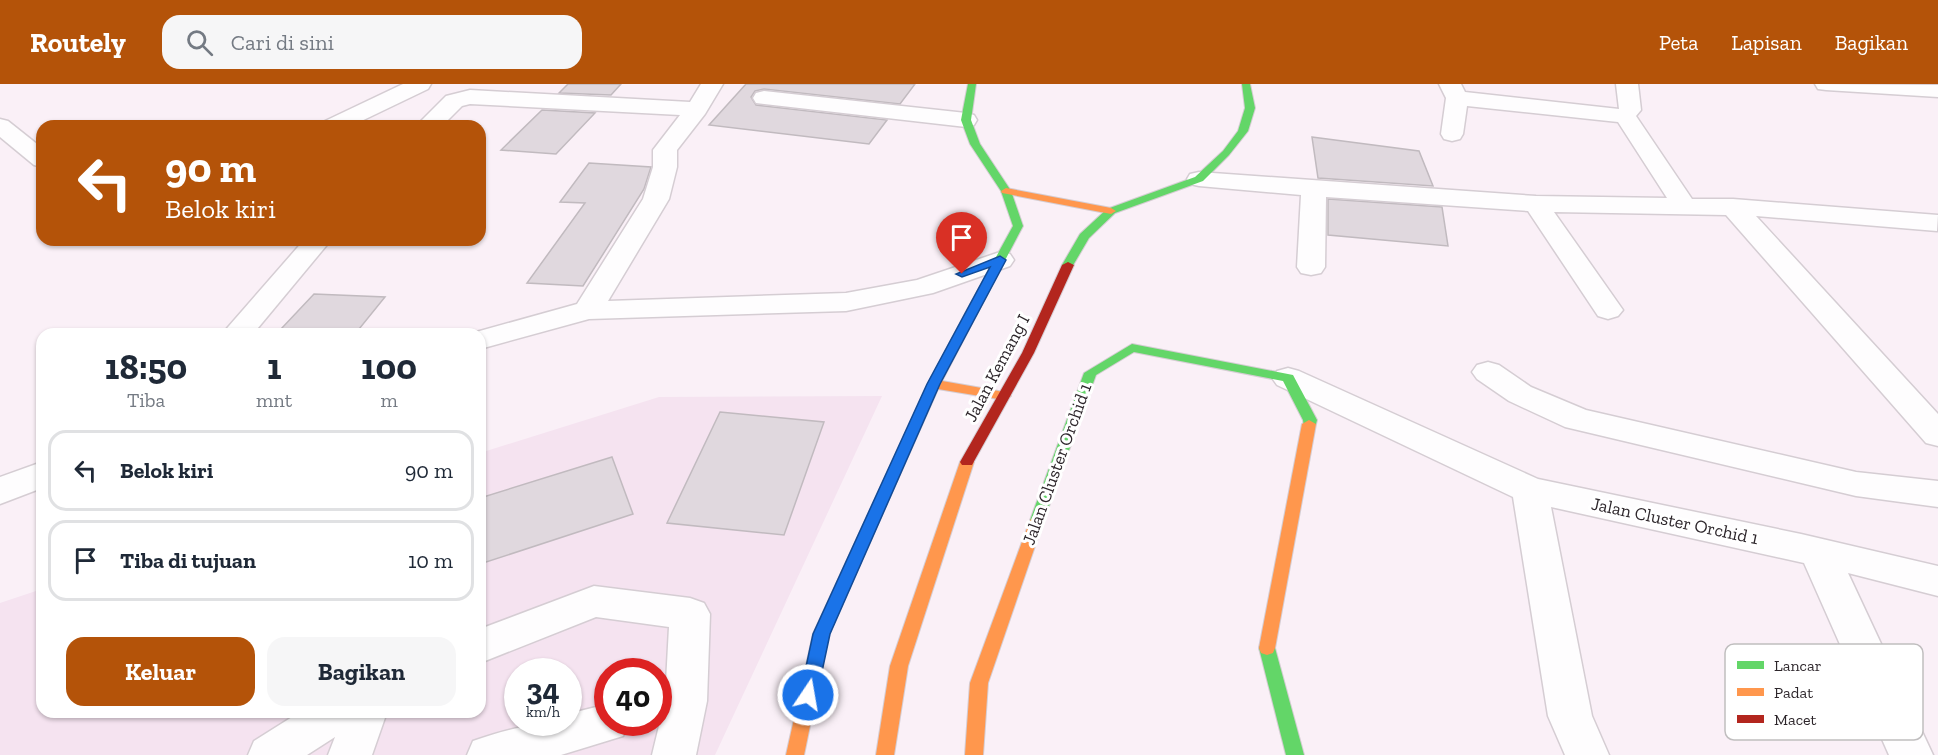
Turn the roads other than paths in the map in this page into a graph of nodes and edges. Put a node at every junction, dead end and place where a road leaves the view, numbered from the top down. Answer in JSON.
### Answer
{"nodes":[{"id":1,"x":420,"y":84,"type":"edge"},
{"id":2,"x":712,"y":84,"type":"edge"},
{"id":3,"x":972,"y":84,"type":"edge"},
{"id":4,"x":1246,"y":84,"type":"edge"},
{"id":5,"x":1627,"y":84,"type":"edge"},
{"id":6,"x":1826,"y":84,"type":"edge"},
{"id":7,"x":1454,"y":91,"type":"edge"},
{"id":8,"x":1938,"y":91,"type":"edge"},
{"id":9,"x":764,"y":98,"type":"dead end"},
{"id":10,"x":697,"y":109,"type":"junction"},
{"id":11,"x":1625,"y":116,"type":"junction"},
{"id":12,"x":345,"y":120,"type":"edge"},
{"id":13,"x":435,"y":120,"type":"edge"},
{"id":14,"x":966,"y":120,"type":"junction"},
{"id":15,"x":0,"y":126,"type":"edge"},
{"id":16,"x":1452,"y":134,"type":"dead end"},
{"id":17,"x":36,"y":155,"type":"edge"},
{"id":18,"x":1199,"y":179,"type":"junction"},
{"id":19,"x":1314,"y":189,"type":"junction"},
{"id":20,"x":1006,"y":191,"type":"junction"},
{"id":21,"x":1536,"y":204,"type":"junction"},
{"id":22,"x":1685,"y":207,"type":"junction"},
{"id":23,"x":1733,"y":207,"type":"junction"},
{"id":24,"x":1111,"y":211,"type":"junction"},
{"id":25,"x":1937,"y":223,"type":"edge"},
{"id":26,"x":313,"y":246,"type":"edge"},
{"id":27,"x":1311,"y":267,"type":"dead end"},
{"id":28,"x":995,"y":270,"type":"junction"},
{"id":29,"x":588,"y":310,"type":"junction"},
{"id":30,"x":1608,"y":310,"type":"dead end"},
{"id":31,"x":242,"y":328,"type":"edge"},
{"id":32,"x":486,"y":338,"type":"edge"},
{"id":33,"x":1488,"y":372,"type":"dead end"},
{"id":34,"x":1288,"y":378,"type":"junction"},
{"id":35,"x":934,"y":384,"type":"junction"},
{"id":36,"x":1004,"y":396,"type":"junction"},
{"id":37,"x":1938,"y":435,"type":"edge"},
{"id":38,"x":36,"y":476,"type":"edge"},
{"id":39,"x":1530,"y":489,"type":"junction"},
{"id":40,"x":0,"y":490,"type":"edge"},
{"id":41,"x":1938,"y":494,"type":"edge"},
{"id":42,"x":1819,"y":553,"type":"junction"},
{"id":43,"x":1938,"y":581,"type":"edge"},
{"id":44,"x":486,"y":644,"type":"edge"},
{"id":45,"x":1860,"y":644,"type":"edge"},
{"id":46,"x":672,"y":705,"type":"edge"},
{"id":47,"x":328,"y":718,"type":"edge"},
{"id":48,"x":364,"y":718,"type":"edge"},
{"id":49,"x":594,"y":728,"type":"edge"},
{"id":50,"x":1904,"y":740,"type":"edge"},
{"id":51,"x":540,"y":748,"type":"edge"},
{"id":52,"x":270,"y":755,"type":"edge"},
{"id":53,"x":350,"y":755,"type":"edge"},
{"id":54,"x":489,"y":755,"type":"edge"},
{"id":55,"x":674,"y":755,"type":"edge"},
{"id":56,"x":795,"y":755,"type":"edge"},
{"id":57,"x":885,"y":755,"type":"edge"},
{"id":58,"x":974,"y":755,"type":"edge"},
{"id":59,"x":1295,"y":755,"type":"edge"},
{"id":60,"x":1587,"y":755,"type":"edge"},
{"id":61,"x":1911,"y":755,"type":"edge"}],
"edges":[{"from":1,"to":12,"type":"street"},
{"from":2,"to":10,"type":"street"},
{"from":3,"to":14,"type":"street"},
{"from":4,"to":18,"type":"street","name":"Jalan Kemang I"},
{"from":5,"to":11,"type":"street"},
{"from":6,"to":8,"type":"street"},
{"from":7,"to":11,"type":"street"},
{"from":7,"to":16,"type":"street"},
{"from":9,"to":14,"type":"street"},
{"from":10,"to":13,"type":"street"},
{"from":10,"to":29,"type":"street"},
{"from":11,"to":22,"type":"street"},
{"from":14,"to":20,"type":"street"},
{"from":15,"to":17,"type":"street"},
{"from":18,"to":19,"type":"street"},
{"from":18,"to":24,"type":"street","name":"Jalan Kemang I"},
{"from":19,"to":21,"type":"street"},
{"from":19,"to":27,"type":"street"},
{"from":20,"to":24,"type":"street"},
{"from":20,"to":28,"type":"street"},
{"from":21,"to":22,"type":"street"},
{"from":21,"to":30,"type":"street"},
{"from":22,"to":23,"type":"street"},
{"from":23,"to":25,"type":"street"},
{"from":23,"to":37,"type":"street"},
{"from":24,"to":36,"type":"street","name":"Jalan Kemang I"},
{"from":26,"to":31,"type":"street"},
{"from":28,"to":29,"type":"street"},
{"from":28,"to":35,"type":"street"},
{"from":29,"to":32,"type":"street"},
{"from":33,"to":41,"type":"street"},
{"from":34,"to":39,"type":"street","name":"Jalan Cluster Orchid 1"},
{"from":34,"to":58,"type":"street","name":"Jalan Cluster Orchid 1"},
{"from":34,"to":59,"type":"street"},
{"from":35,"to":36,"type":"street"},
{"from":35,"to":56,"type":"street"},
{"from":36,"to":57,"type":"street","name":"Jalan Kemang I"},
{"from":38,"to":40,"type":"street"},
{"from":39,"to":42,"type":"street","name":"Jalan Cluster Orchid 1"},
{"from":39,"to":60,"type":"street"},
{"from":42,"to":43,"type":"street","name":"Jalan Cluster Orchid 1"},
{"from":42,"to":45,"type":"street"},
{"from":44,"to":46,"type":"street"},
{"from":46,"to":55,"type":"street"},
{"from":47,"to":52,"type":"street"},
{"from":48,"to":53,"type":"street"},
{"from":49,"to":51,"type":"street"},
{"from":50,"to":61,"type":"street"},
{"from":51,"to":54,"type":"street"}]}
